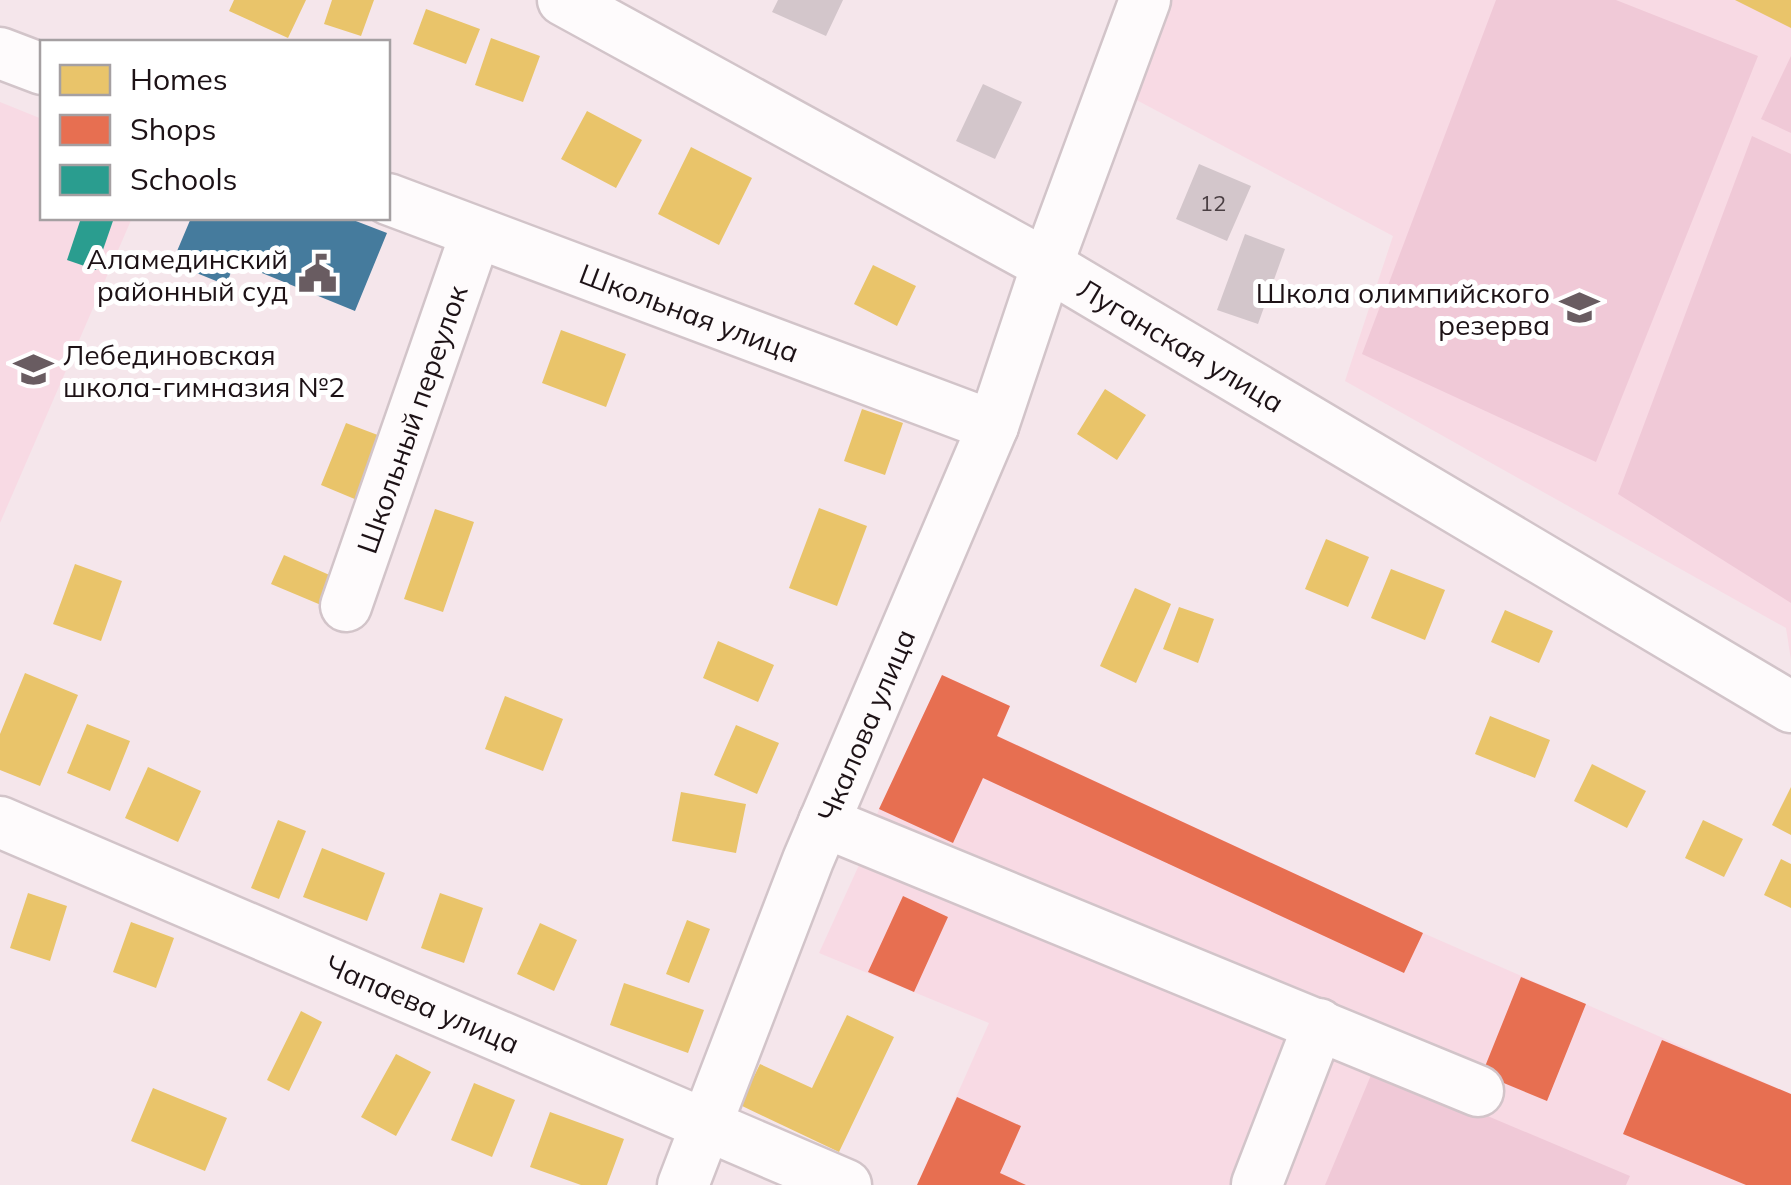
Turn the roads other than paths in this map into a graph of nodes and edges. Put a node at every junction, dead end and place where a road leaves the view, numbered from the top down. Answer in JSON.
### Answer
{"nodes":[{"id":1,"x":563,"y":0,"type":"edge"},
{"id":2,"x":1144,"y":0,"type":"edge"},
{"id":3,"x":0,"y":53,"type":"edge"},
{"id":4,"x":40,"y":68,"type":"edge"},
{"id":5,"x":390,"y":200,"type":"edge"},
{"id":6,"x":476,"y":233,"type":"junction"},
{"id":7,"x":1047,"y":265,"type":"junction"},
{"id":8,"x":993,"y":426,"type":"junction"},
{"id":9,"x":346,"y":606,"type":"dead end"},
{"id":10,"x":1791,"y":708,"type":"edge"},
{"id":11,"x":0,"y":822,"type":"edge"},
{"id":12,"x":824,"y":822,"type":"junction"},
{"id":13,"x":1319,"y":1024,"type":"junction"},
{"id":14,"x":1478,"y":1091,"type":"dead end"},
{"id":15,"x":709,"y":1124,"type":"junction"},
{"id":16,"x":1257,"y":1184,"type":"edge"},
{"id":17,"x":683,"y":1185,"type":"edge"},
{"id":18,"x":846,"y":1185,"type":"edge"}],
"edges":[{"from":1,"to":7,"type":"street","name":"Луганская улица"},
{"from":2,"to":7,"type":"street","name":"Чкалова улица"},
{"from":3,"to":4,"type":"street"},
{"from":5,"to":6,"type":"street","name":"Школьная улица"},
{"from":6,"to":8,"type":"street","name":"Школьная улица"},
{"from":6,"to":9,"type":"street","name":"Школьный переулок"},
{"from":7,"to":8,"type":"street","name":"Чкалова улица"},
{"from":7,"to":10,"type":"street","name":"Луганская улица"},
{"from":8,"to":12,"type":"street","name":"Чкалова улица"},
{"from":11,"to":15,"type":"street","name":"Чапаева улица"},
{"from":12,"to":13,"type":"street"},
{"from":12,"to":15,"type":"street","name":"Чкалова улица"},
{"from":13,"to":14,"type":"street"},
{"from":13,"to":16,"type":"street"},
{"from":15,"to":17,"type":"street","name":"Чкалова улица"},
{"from":15,"to":18,"type":"street","name":"Чапаева улица"}]}
